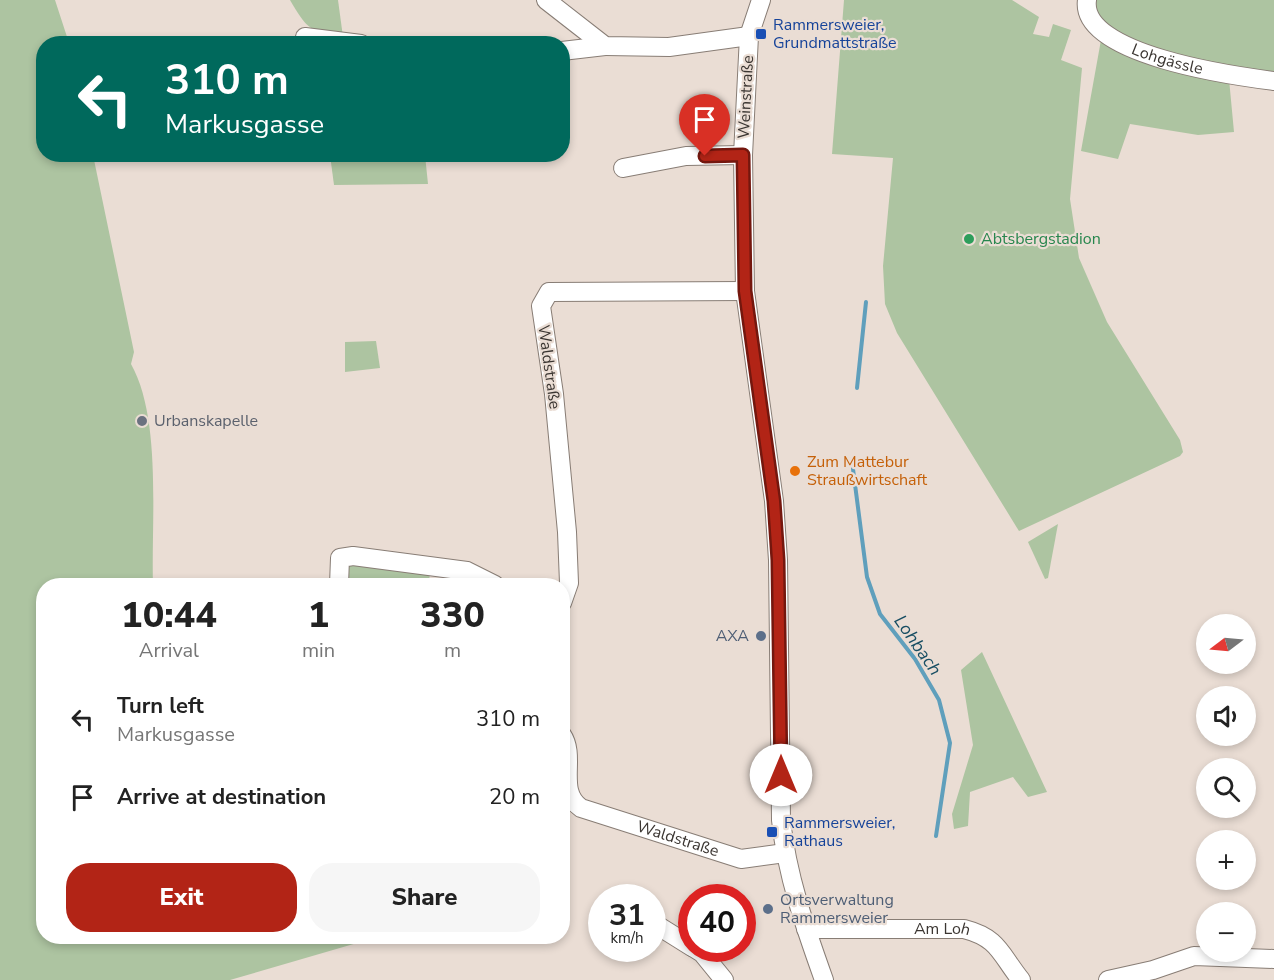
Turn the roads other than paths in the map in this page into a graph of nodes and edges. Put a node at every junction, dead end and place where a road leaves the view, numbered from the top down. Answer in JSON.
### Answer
{"nodes":[{"id":1,"x":546,"y":0,"type":"edge"},
{"id":2,"x":761,"y":0,"type":"edge"},
{"id":3,"x":1087,"y":0,"type":"edge"},
{"id":4,"x":749,"y":36,"type":"junction"},
{"id":5,"x":605,"y":46,"type":"junction"},
{"id":6,"x":570,"y":50,"type":"edge"},
{"id":7,"x":1274,"y":81,"type":"edge"},
{"id":8,"x":743,"y":155,"type":"junction"},
{"id":9,"x":623,"y":168,"type":"dead end"},
{"id":10,"x":745,"y":291,"type":"junction"},
{"id":11,"x":339,"y":578,"type":"edge"},
{"id":12,"x":481,"y":578,"type":"edge"},
{"id":13,"x":569,"y":578,"type":"edge"},
{"id":14,"x":570,"y":795,"type":"edge"},
{"id":15,"x":785,"y":852,"type":"junction"},
{"id":16,"x":806,"y":929,"type":"junction"},
{"id":17,"x":1274,"y":959,"type":"edge"},
{"id":18,"x":709,"y":962,"type":"edge"},
{"id":19,"x":724,"y":980,"type":"edge"},
{"id":20,"x":825,"y":980,"type":"edge"},
{"id":21,"x":1021,"y":980,"type":"edge"},
{"id":22,"x":1108,"y":980,"type":"edge"}],
"edges":[{"from":1,"to":5,"type":"street"},
{"from":2,"to":4,"type":"street","name":"Weinstraße"},
{"from":3,"to":7,"type":"street","name":"Lohgässle"},
{"from":4,"to":5,"type":"street"},
{"from":4,"to":8,"type":"street","name":"Weinstraße"},
{"from":5,"to":6,"type":"street"},
{"from":8,"to":9,"type":"street"},
{"from":8,"to":10,"type":"street","name":"Weinstraße"},
{"from":10,"to":13,"type":"street","name":"Waldstraße"},
{"from":10,"to":15,"type":"street","name":"Weinstraße"},
{"from":11,"to":12,"type":"street"},
{"from":14,"to":15,"type":"street","name":"Waldstraße"},
{"from":15,"to":16,"type":"street","name":"Weinstraße"},
{"from":16,"to":20,"type":"street","name":"Weinstraße"},
{"from":16,"to":21,"type":"street","name":"Am Loh"},
{"from":17,"to":22,"type":"street"},
{"from":18,"to":19,"type":"street"}]}
